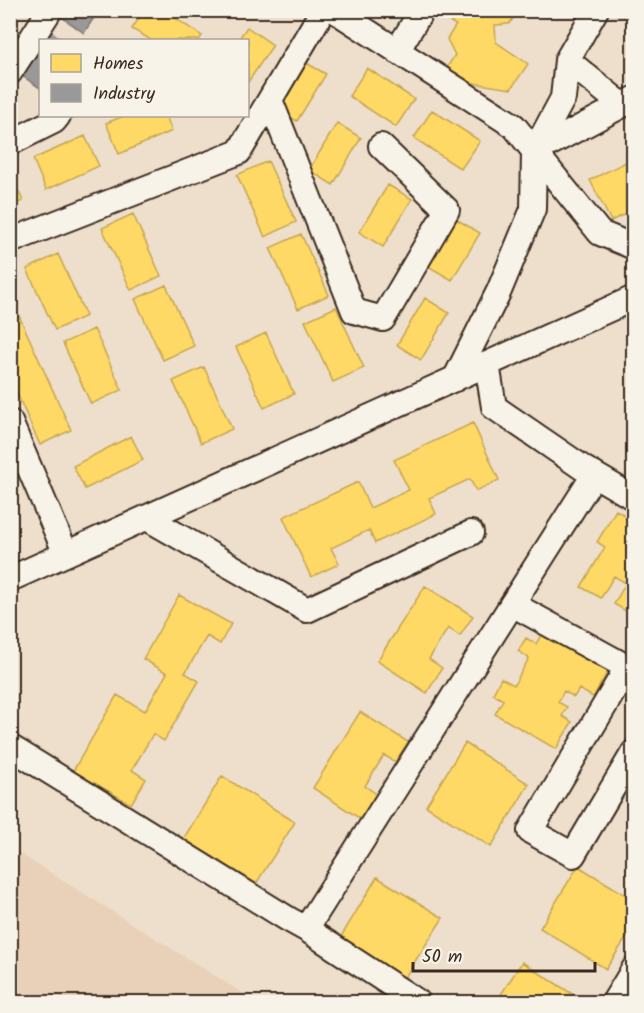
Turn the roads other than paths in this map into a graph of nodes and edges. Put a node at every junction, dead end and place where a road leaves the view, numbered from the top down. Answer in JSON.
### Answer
{"nodes":[{"id":1,"x":50,"y":10,"type":"edge"},
{"id":2,"x":323,"y":10,"type":"edge"},
{"id":3,"x":334,"y":10,"type":"edge"},
{"id":4,"x":422,"y":10,"type":"edge"},
{"id":5,"x":596,"y":10,"type":"edge"},
{"id":6,"x":397,"y":51,"type":"junction"},
{"id":7,"x":567,"y":60,"type":"junction"},
{"id":8,"x":13,"y":62,"type":"edge"},
{"id":9,"x":270,"y":100,"type":"junction"},
{"id":10,"x":628,"y":102,"type":"edge"},
{"id":11,"x":57,"y":117,"type":"edge"},
{"id":12,"x":10,"y":143,"type":"edge"},
{"id":13,"x":381,"y":146,"type":"dead end"},
{"id":14,"x":534,"y":152,"type":"junction"},
{"id":15,"x":10,"y":241,"type":"edge"},
{"id":16,"x":633,"y":248,"type":"edge"},
{"id":17,"x":633,"y":298,"type":"edge"},
{"id":18,"x":487,"y":364,"type":"junction"},
{"id":19,"x":455,"y":379,"type":"junction"},
{"id":20,"x":10,"y":422,"type":"edge"},
{"id":21,"x":594,"y":475,"type":"junction"},
{"id":22,"x":633,"y":498,"type":"edge"},
{"id":23,"x":147,"y":518,"type":"junction"},
{"id":24,"x":471,"y":533,"type":"dead end"},
{"id":25,"x":66,"y":554,"type":"junction"},
{"id":26,"x":10,"y":579,"type":"edge"},
{"id":27,"x":512,"y":604,"type":"junction"},
{"id":28,"x":630,"y":670,"type":"edge"},
{"id":29,"x":10,"y":747,"type":"edge"},
{"id":30,"x":633,"y":752,"type":"edge"},
{"id":31,"x":306,"y":929,"type":"junction"},
{"id":32,"x":633,"y":969,"type":"edge"},
{"id":33,"x":418,"y":1002,"type":"edge"},
{"id":34,"x":614,"y":1002,"type":"edge"}],
"edges":[{"from":1,"to":8,"type":"street"},
{"from":2,"to":9,"type":"street"},
{"from":3,"to":6,"type":"street"},
{"from":4,"to":6,"type":"street"},
{"from":5,"to":7,"type":"street"},
{"from":6,"to":14,"type":"street"},
{"from":7,"to":10,"type":"street"},
{"from":7,"to":14,"type":"street"},
{"from":9,"to":13,"type":"street"},
{"from":9,"to":15,"type":"street"},
{"from":10,"to":14,"type":"street"},
{"from":11,"to":12,"type":"street"},
{"from":14,"to":16,"type":"street"},
{"from":14,"to":19,"type":"street"},
{"from":17,"to":18,"type":"street"},
{"from":18,"to":19,"type":"street"},
{"from":18,"to":21,"type":"street"},
{"from":19,"to":23,"type":"street"},
{"from":20,"to":25,"type":"street"},
{"from":21,"to":22,"type":"street"},
{"from":21,"to":27,"type":"street"},
{"from":23,"to":24,"type":"street"},
{"from":23,"to":25,"type":"street"},
{"from":25,"to":26,"type":"street"},
{"from":27,"to":28,"type":"street"},
{"from":27,"to":31,"type":"street"},
{"from":28,"to":30,"type":"street"},
{"from":29,"to":31,"type":"street"},
{"from":31,"to":33,"type":"street"},
{"from":32,"to":34,"type":"street"}]}
